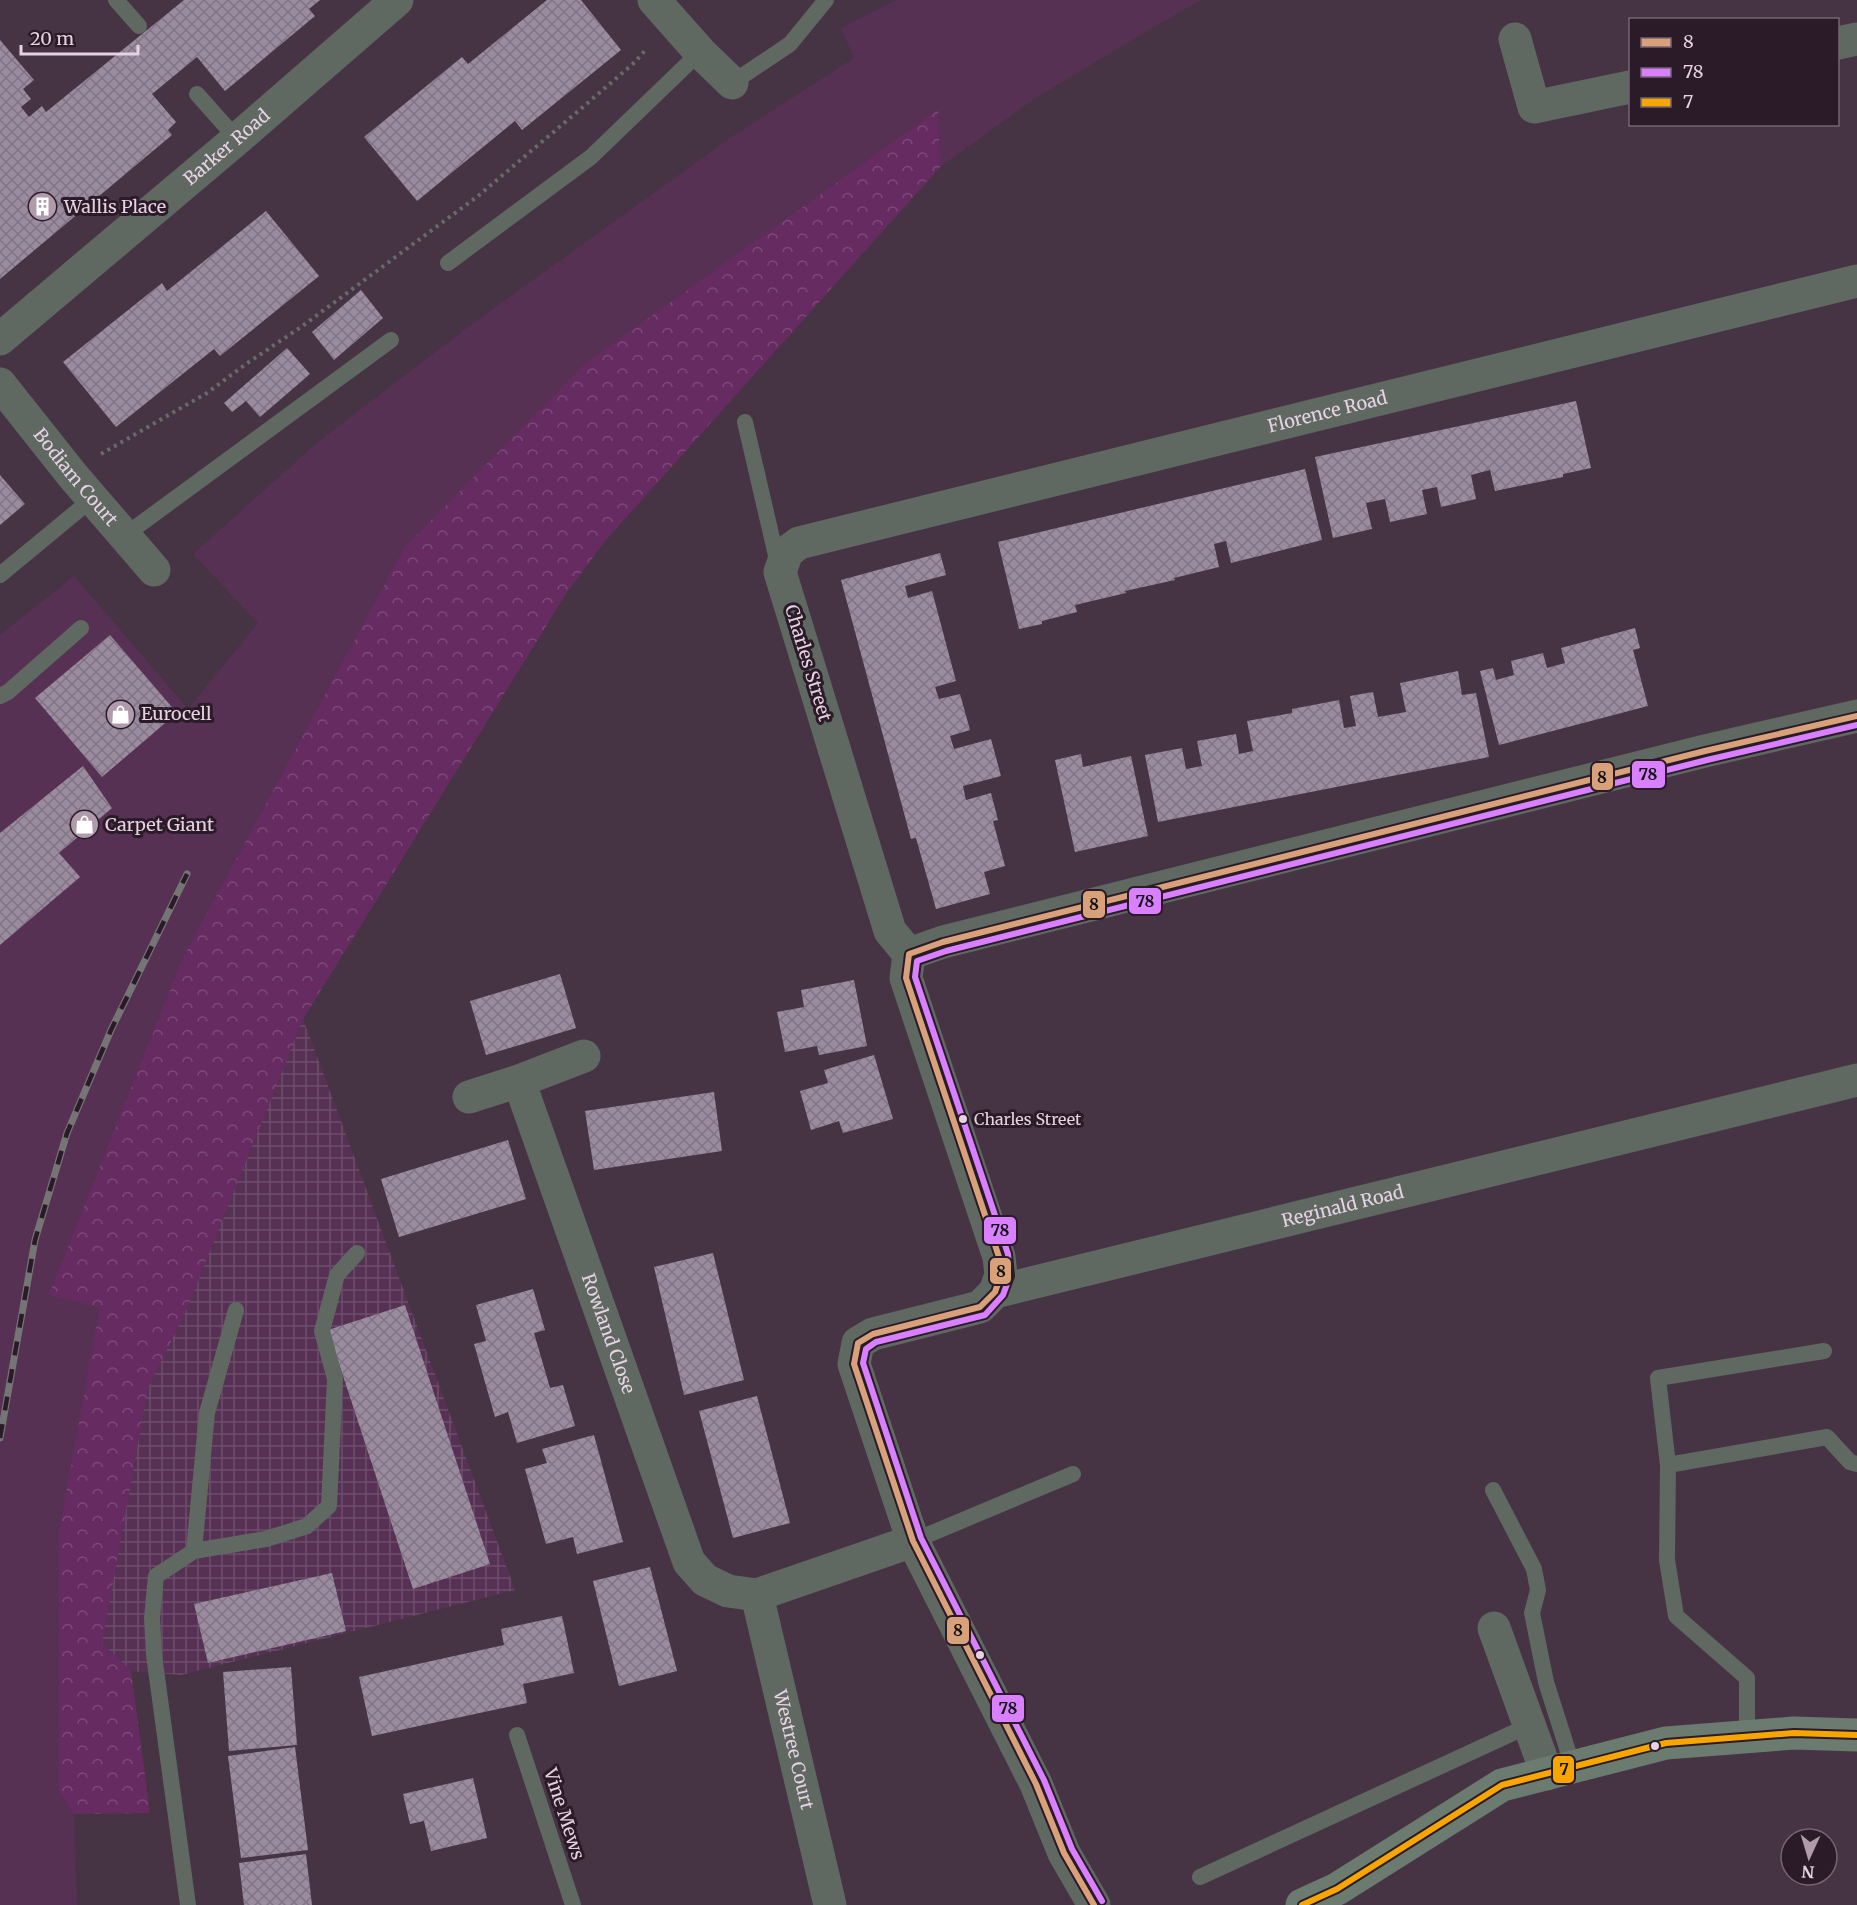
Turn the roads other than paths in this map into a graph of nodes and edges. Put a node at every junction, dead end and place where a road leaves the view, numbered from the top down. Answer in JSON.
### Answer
{"nodes":[{"id":1,"x":116,"y":0,"type":"edge"},
{"id":2,"x":397,"y":0,"type":"edge"},
{"id":3,"x":826,"y":0,"type":"edge"},
{"id":4,"x":663,"y":10,"type":"edge"},
{"id":5,"x":139,"y":26,"type":"dead end"},
{"id":6,"x":1515,"y":39,"type":"dead end"},
{"id":7,"x":1857,"y":39,"type":"edge"},
{"id":8,"x":1839,"y":43,"type":"edge"},
{"id":9,"x":700,"y":52,"type":"junction"},
{"id":10,"x":732,"y":83,"type":"joint"},
{"id":11,"x":1629,"y":87,"type":"edge"},
{"id":12,"x":197,"y":94,"type":"dead end"},
{"id":13,"x":237,"y":139,"type":"junction"},
{"id":14,"x":448,"y":263,"type":"dead end"},
{"id":15,"x":1857,"y":282,"type":"edge"},
{"id":16,"x":0,"y":339,"type":"edge"},
{"id":17,"x":390,"y":340,"type":"dead end"},
{"id":18,"x":0,"y":384,"type":"edge"},
{"id":19,"x":745,"y":422,"type":"dead end"},
{"id":20,"x":83,"y":487,"type":"junction"},
{"id":21,"x":124,"y":536,"type":"junction"},
{"id":22,"x":154,"y":570,"type":"dead end"},
{"id":23,"x":780,"y":572,"type":"junction"},
{"id":24,"x":0,"y":575,"type":"edge"},
{"id":25,"x":81,"y":628,"type":"dead end"},
{"id":26,"x":0,"y":696,"type":"edge"},
{"id":27,"x":1857,"y":716,"type":"edge"},
{"id":28,"x":909,"y":954,"type":"junction"},
{"id":29,"x":584,"y":1056,"type":"dead end"},
{"id":30,"x":1857,"y":1080,"type":"edge"},
{"id":31,"x":519,"y":1081,"type":"junction"},
{"id":32,"x":469,"y":1097,"type":"dead end"},
{"id":33,"x":357,"y":1253,"type":"dead end"},
{"id":34,"x":995,"y":1292,"type":"junction"},
{"id":35,"x":236,"y":1310,"type":"dead end"},
{"id":36,"x":1824,"y":1351,"type":"dead end"},
{"id":37,"x":1857,"y":1464,"type":"edge"},
{"id":38,"x":1668,"y":1465,"type":"junction"},
{"id":39,"x":1072,"y":1474,"type":"dead end"},
{"id":40,"x":1492,"y":1490,"type":"dead end"},
{"id":41,"x":914,"y":1541,"type":"junction"},
{"id":42,"x":194,"y":1551,"type":"junction"},
{"id":43,"x":757,"y":1595,"type":"junction"},
{"id":44,"x":1494,"y":1628,"type":"dead end"},
{"id":45,"x":1530,"y":1725,"type":"junction"},
{"id":46,"x":518,"y":1735,"type":"dead end"},
{"id":47,"x":1857,"y":1735,"type":"edge"},
{"id":48,"x":1747,"y":1737,"type":"junction"},
{"id":49,"x":1560,"y":1770,"type":"junction"},
{"id":50,"x":1064,"y":1853,"type":"junction"},
{"id":51,"x":1200,"y":1877,"type":"dead end"},
{"id":52,"x":1329,"y":1897,"type":"edge"},
{"id":53,"x":188,"y":1905,"type":"edge"},
{"id":54,"x":573,"y":1905,"type":"edge"},
{"id":55,"x":830,"y":1905,"type":"edge"},
{"id":56,"x":1066,"y":1905,"type":"edge"},
{"id":57,"x":1094,"y":1905,"type":"edge"},
{"id":58,"x":1302,"y":1905,"type":"edge"}],
"edges":[{"from":1,"to":5,"type":"lane"},
{"from":2,"to":13,"type":"street","name":"Barker Road"},
{"from":3,"to":10,"type":"lane"},
{"from":4,"to":9,"type":"street"},
{"from":6,"to":11,"type":"street"},
{"from":7,"to":8,"type":"street"},
{"from":9,"to":10,"type":"street"},
{"from":9,"to":14,"type":"lane"},
{"from":12,"to":13,"type":"lane"},
{"from":13,"to":16,"type":"street","name":"Barker Road"},
{"from":15,"to":23,"type":"street","name":"Florence Road"},
{"from":17,"to":21,"type":"lane"},
{"from":18,"to":20,"type":"street","name":"Bodiam Court"},
{"from":19,"to":23,"type":"lane"},
{"from":20,"to":21,"type":"street","name":"Bodiam Court"},
{"from":20,"to":24,"type":"lane"},
{"from":21,"to":22,"type":"street","name":"Bodiam Court"},
{"from":23,"to":28,"type":"street","name":"Charles Street"},
{"from":25,"to":26,"type":"lane"},
{"from":27,"to":28,"type":"street"},
{"from":28,"to":34,"type":"street"},
{"from":29,"to":31,"type":"street"},
{"from":30,"to":34,"type":"street","name":"Reginald Road"},
{"from":31,"to":32,"type":"street"},
{"from":31,"to":43,"type":"street","name":"Rowland Close"},
{"from":33,"to":42,"type":"lane"},
{"from":34,"to":41,"type":"street","name":"Reginald Road"},
{"from":35,"to":42,"type":"lane"},
{"from":36,"to":38,"type":"lane"},
{"from":37,"to":38,"type":"lane"},
{"from":38,"to":48,"type":"lane"},
{"from":39,"to":41,"type":"lane"},
{"from":40,"to":49,"type":"lane"},
{"from":41,"to":43,"type":"street","name":"Rowland Close"},
{"from":41,"to":50,"type":"street"},
{"from":42,"to":53,"type":"lane"},
{"from":43,"to":55,"type":"street","name":"Westree Court"},
{"from":44,"to":45,"type":"street"},
{"from":45,"to":49,"type":"street"},
{"from":45,"to":51,"type":"lane"},
{"from":46,"to":54,"type":"lane","name":"Vine Mews"},
{"from":47,"to":48,"type":"main road"},
{"from":48,"to":49,"type":"main road"},
{"from":49,"to":52,"type":"main road"},
{"from":50,"to":56,"type":"street"},
{"from":50,"to":57,"type":"street"},
{"from":52,"to":58,"type":"main road"}]}
